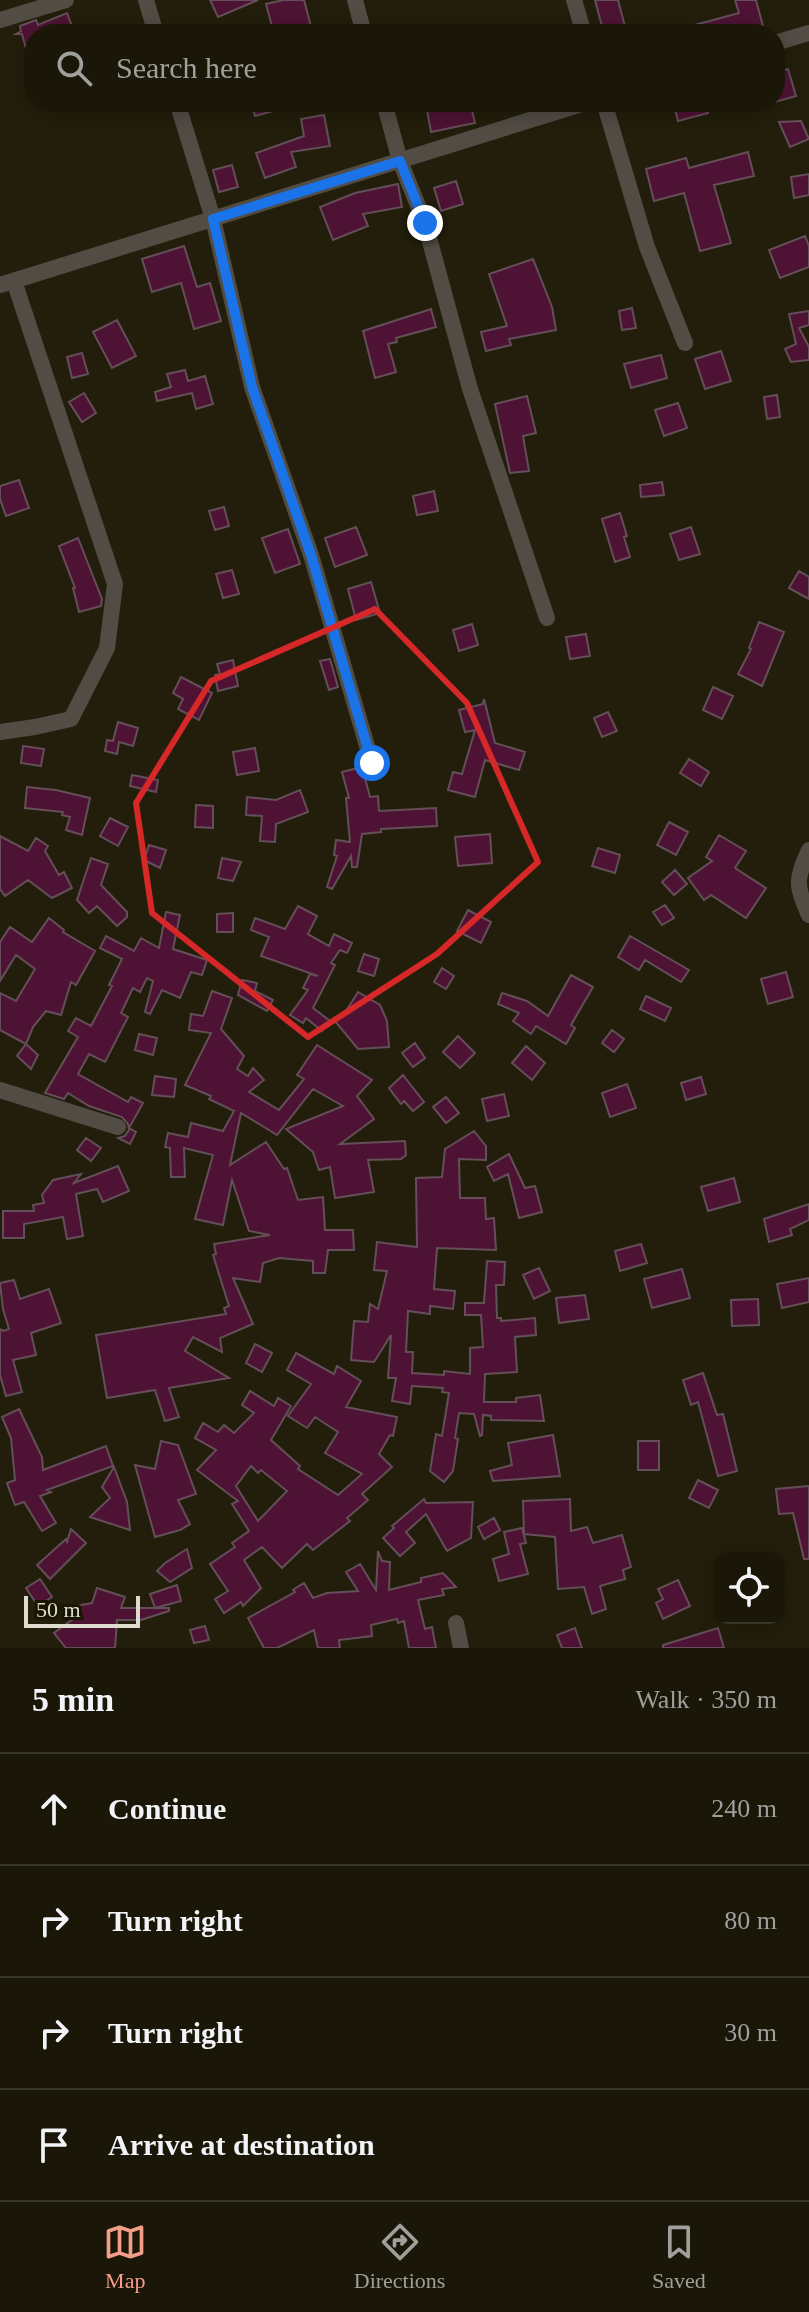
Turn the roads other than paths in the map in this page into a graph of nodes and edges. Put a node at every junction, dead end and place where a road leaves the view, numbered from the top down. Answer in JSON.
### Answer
{"nodes":[{"id":1,"x":66,"y":0,"type":"edge"},
{"id":2,"x":146,"y":0,"type":"edge"},
{"id":3,"x":355,"y":0,"type":"edge"},
{"id":4,"x":574,"y":0,"type":"edge"},
{"id":5,"x":0,"y":20,"type":"edge"},
{"id":6,"x":153,"y":24,"type":"edge"},
{"id":7,"x":361,"y":24,"type":"edge"},
{"id":8,"x":581,"y":24,"type":"edge"},
{"id":9,"x":809,"y":33,"type":"edge"},
{"id":10,"x":785,"y":40,"type":"edge"},
{"id":11,"x":180,"y":112,"type":"edge"},
{"id":12,"x":387,"y":112,"type":"edge"},
{"id":13,"x":556,"y":112,"type":"edge"},
{"id":14,"x":607,"y":112,"type":"edge"},
{"id":15,"x":400,"y":161,"type":"junction"},
{"id":16,"x":213,"y":219,"type":"junction"},
{"id":17,"x":7,"y":283,"type":"edge"},
{"id":18,"x":685,"y":343,"type":"dead end"},
{"id":19,"x":547,"y":618,"type":"dead end"},
{"id":20,"x":0,"y":732,"type":"edge"},
{"id":21,"x":372,"y":763,"type":"dead end"},
{"id":22,"x":809,"y":850,"type":"edge"},
{"id":23,"x":809,"y":915,"type":"edge"},
{"id":24,"x":0,"y":1090,"type":"edge"},
{"id":25,"x":118,"y":1127,"type":"dead end"},
{"id":26,"x":456,"y":1623,"type":"dead end"},
{"id":27,"x":461,"y":1648,"type":"edge"}],
"edges":[{"from":1,"to":5,"type":"street"},
{"from":2,"to":6,"type":"street"},
{"from":3,"to":7,"type":"street"},
{"from":4,"to":8,"type":"street"},
{"from":9,"to":10,"type":"street"},
{"from":11,"to":16,"type":"street"},
{"from":12,"to":15,"type":"street"},
{"from":13,"to":15,"type":"street"},
{"from":14,"to":18,"type":"street"},
{"from":15,"to":16,"type":"street"},
{"from":15,"to":19,"type":"street"},
{"from":16,"to":17,"type":"street"},
{"from":16,"to":21,"type":"street"},
{"from":17,"to":20,"type":"street"},
{"from":22,"to":23,"type":"street"},
{"from":24,"to":25,"type":"street"},
{"from":26,"to":27,"type":"street"}]}
